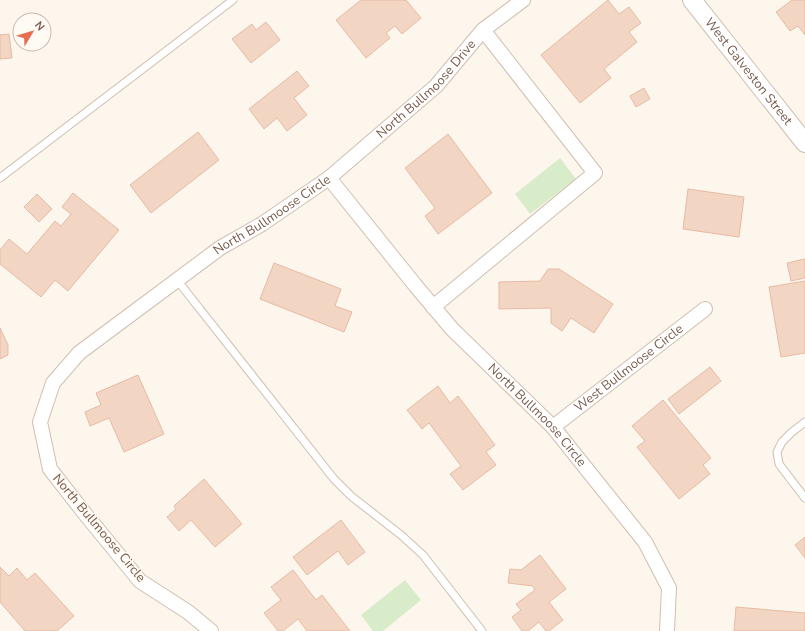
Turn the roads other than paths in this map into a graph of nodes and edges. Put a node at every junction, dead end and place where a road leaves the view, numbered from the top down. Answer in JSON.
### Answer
{"nodes":[{"id":1,"x":234,"y":0,"type":"edge"},
{"id":2,"x":523,"y":0,"type":"edge"},
{"id":3,"x":692,"y":0,"type":"edge"},
{"id":4,"x":483,"y":30,"type":"junction"},
{"id":5,"x":805,"y":143,"type":"edge"},
{"id":6,"x":0,"y":178,"type":"edge"},
{"id":7,"x":329,"y":178,"type":"junction"},
{"id":8,"x":177,"y":280,"type":"junction"},
{"id":9,"x":433,"y":307,"type":"junction"},
{"id":10,"x":705,"y":308,"type":"dead end"},
{"id":11,"x":805,"y":422,"type":"edge"},
{"id":12,"x":553,"y":427,"type":"junction"},
{"id":13,"x":805,"y":498,"type":"edge"},
{"id":14,"x":211,"y":631,"type":"edge"},
{"id":15,"x":482,"y":631,"type":"edge"},
{"id":16,"x":667,"y":631,"type":"edge"}],
"edges":[{"from":1,"to":6,"type":"lane"},
{"from":2,"to":4,"type":"street","name":"North Bullmoose Drive"},
{"from":3,"to":5,"type":"street","name":"West Galveston Street"},
{"from":4,"to":7,"type":"street","name":"North Bullmoose Drive"},
{"from":4,"to":9,"type":"street"},
{"from":7,"to":8,"type":"street","name":"North Bullmoose Circle"},
{"from":7,"to":9,"type":"street","name":"North Bullmoose Circle"},
{"from":8,"to":14,"type":"street","name":"North Bullmoose Circle"},
{"from":8,"to":15,"type":"lane"},
{"from":9,"to":12,"type":"street","name":"North Bullmoose Circle"},
{"from":10,"to":12,"type":"street","name":"West Bullmoose Circle"},
{"from":11,"to":13,"type":"lane"},
{"from":12,"to":16,"type":"street","name":"North Bullmoose Circle"}]}
